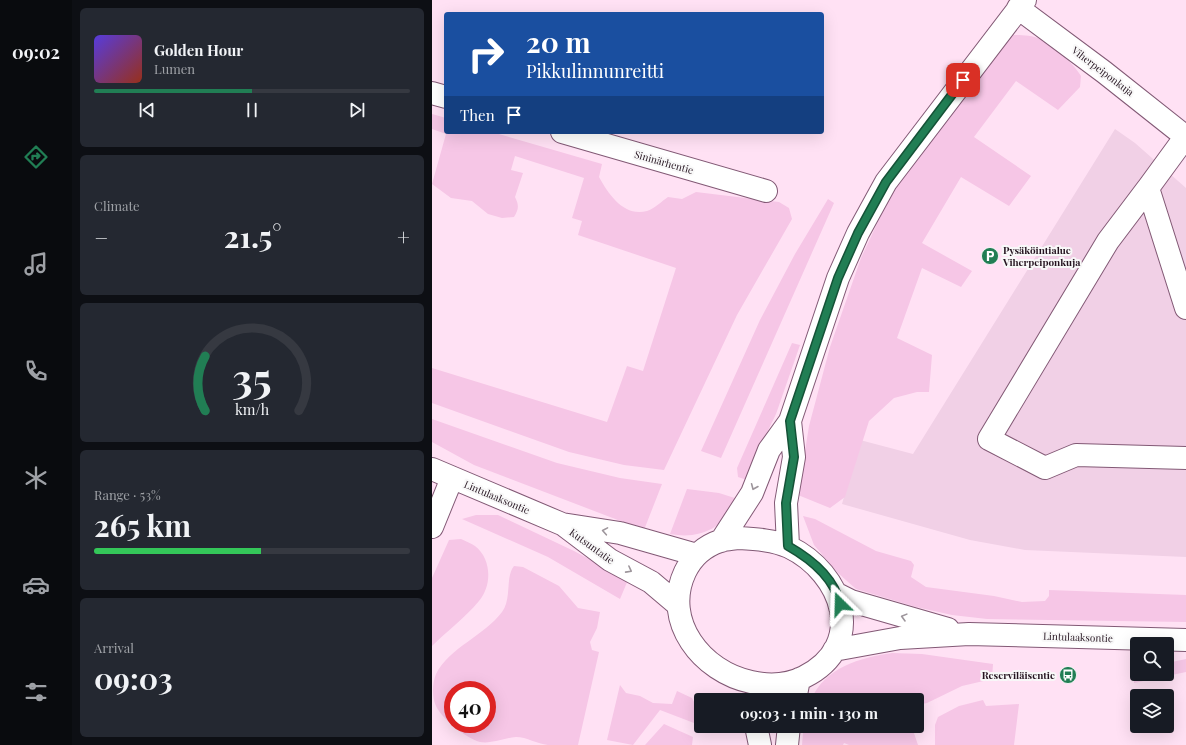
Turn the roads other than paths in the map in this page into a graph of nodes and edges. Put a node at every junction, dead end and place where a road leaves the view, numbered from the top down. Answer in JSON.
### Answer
{"nodes":[{"id":1,"x":1022,"y":4,"type":"edge"},
{"id":2,"x":432,"y":93,"type":"edge"},
{"id":3,"x":444,"y":96,"type":"edge"},
{"id":4,"x":569,"y":134,"type":"edge"},
{"id":5,"x":1186,"y":136,"type":"edge"},
{"id":6,"x":1148,"y":188,"type":"junction"},
{"id":7,"x":766,"y":192,"type":"dead end"},
{"id":8,"x":1186,"y":308,"type":"edge"},
{"id":9,"x":790,"y":421,"type":"junction"},
{"id":10,"x":1186,"y":458,"type":"edge"},
{"id":11,"x":432,"y":469,"type":"edge"},
{"id":12,"x":452,"y":478,"type":"junction"},
{"id":13,"x":562,"y":524,"type":"junction"},
{"id":14,"x":432,"y":527,"type":"edge"},
{"id":15,"x":721,"y":541,"type":"junction"},
{"id":16,"x":788,"y":546,"type":"junction"},
{"id":17,"x":697,"y":555,"type":"junction"},
{"id":18,"x":837,"y":594,"type":"junction"},
{"id":19,"x":677,"y":604,"type":"junction"},
{"id":20,"x":969,"y":634,"type":"junction"},
{"id":21,"x":1186,"y":640,"type":"edge"},
{"id":22,"x":834,"y":650,"type":"junction"},
{"id":23,"x":799,"y":679,"type":"junction"},
{"id":24,"x":747,"y":690,"type":"edge"},
{"id":25,"x":796,"y":693,"type":"edge"},
{"id":26,"x":757,"y":733,"type":"edge"},
{"id":27,"x":788,"y":733,"type":"edge"},
{"id":28,"x":760,"y":745,"type":"edge"},
{"id":29,"x":787,"y":745,"type":"edge"}],
"edges":[{"from":1,"to":5,"type":"street","name":"Viherpeiponkuja"},
{"from":1,"to":9,"type":"street"},
{"from":2,"to":3,"type":"street"},
{"from":4,"to":7,"type":"street","name":"Sininärhentie"},
{"from":5,"to":6,"type":"street"},
{"from":6,"to":8,"type":"street"},
{"from":6,"to":10,"type":"street"},
{"from":9,"to":15,"type":"street","one_way":true},
{"from":9,"to":16,"type":"street"},
{"from":11,"to":12,"type":"street","name":"Lintulaaksontie"},
{"from":12,"to":13,"type":"street","name":"Lintulaaksontie"},
{"from":12,"to":14,"type":"street"},
{"from":17,"to":13,"type":"street","name":"Kutsuntatie","one_way":true},
{"from":13,"to":19,"type":"street","name":"Kutsuntatie","one_way":true},
{"from":15,"to":16,"type":"street"},
{"from":15,"to":17,"type":"street"},
{"from":16,"to":18,"type":"street"},
{"from":17,"to":19,"type":"street"},
{"from":20,"to":18,"type":"street","name":"Lintulaaksontie","one_way":true},
{"from":18,"to":22,"type":"street"},
{"from":19,"to":24,"type":"street"},
{"from":20,"to":21,"type":"street","name":"Lintulaaksontie"},
{"from":20,"to":22,"type":"street","name":"Lintulaaksontie"},
{"from":22,"to":23,"type":"street"},
{"from":23,"to":24,"type":"street"},
{"from":23,"to":25,"type":"street"},
{"from":26,"to":28,"type":"street"},
{"from":27,"to":29,"type":"street"}]}
